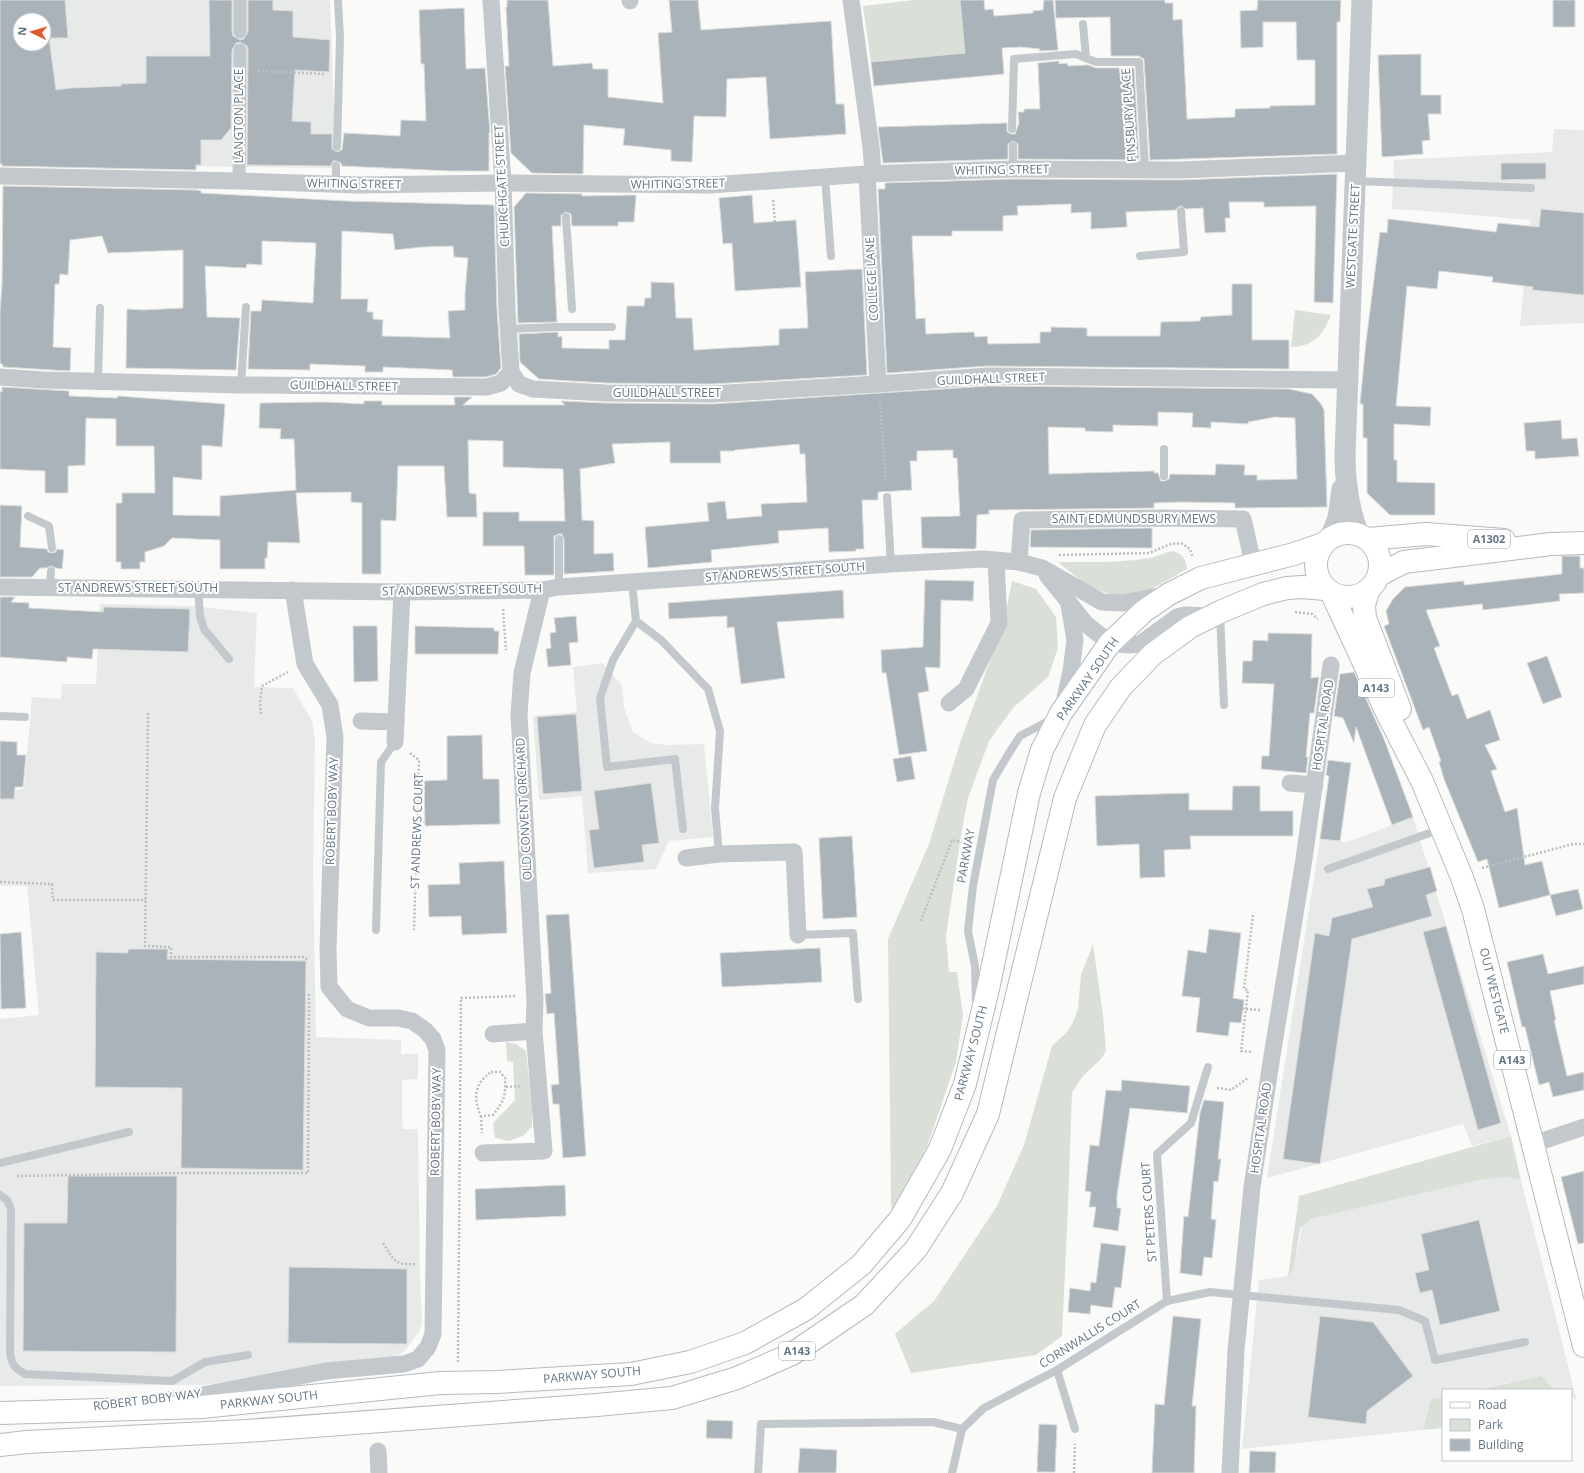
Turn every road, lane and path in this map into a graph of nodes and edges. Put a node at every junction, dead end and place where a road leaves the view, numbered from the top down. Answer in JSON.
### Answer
{"nodes":[{"id":1,"x":240,"y":0,"type":"edge"},
{"id":2,"x":338,"y":0,"type":"edge"},
{"id":3,"x":491,"y":0,"type":"edge"},
{"id":4,"x":851,"y":0,"type":"edge"},
{"id":5,"x":1362,"y":0,"type":"edge"},
{"id":6,"x":1083,"y":24,"type":"dead end"},
{"id":7,"x":240,"y":32,"type":"dead end"},
{"id":8,"x":240,"y":50,"type":"dead end"},
{"id":9,"x":1086,"y":58,"type":"junction"},
{"id":10,"x":239,"y":70,"type":"junction"},
{"id":11,"x":339,"y":75,"type":"junction"},
{"id":12,"x":1012,"y":129,"type":"dead end"},
{"id":13,"x":1013,"y":146,"type":"dead end"},
{"id":14,"x":337,"y":147,"type":"dead end"},
{"id":15,"x":336,"y":166,"type":"dead end"},
{"id":16,"x":1013,"y":169,"type":"junction"},
{"id":17,"x":1145,"y":169,"type":"junction"},
{"id":18,"x":1356,"y":172,"type":"junction"},
{"id":19,"x":870,"y":174,"type":"junction"},
{"id":20,"x":0,"y":176,"type":"edge"},
{"id":21,"x":825,"y":177,"type":"junction"},
{"id":22,"x":239,"y":181,"type":"junction"},
{"id":23,"x":336,"y":184,"type":"junction"},
{"id":24,"x":503,"y":184,"type":"junction"},
{"id":25,"x":1531,"y":188,"type":"dead end"},
{"id":26,"x":1181,"y":211,"type":"dead end"},
{"id":27,"x":566,"y":217,"type":"dead end"},
{"id":28,"x":831,"y":256,"type":"dead end"},
{"id":29,"x":1140,"y":256,"type":"dead end"},
{"id":30,"x":246,"y":307,"type":"dead end"},
{"id":31,"x":100,"y":308,"type":"dead end"},
{"id":32,"x":572,"y":309,"type":"dead end"},
{"id":33,"x":612,"y":327,"type":"dead end"},
{"id":34,"x":508,"y":329,"type":"junction"},
{"id":35,"x":511,"y":372,"type":"junction"},
{"id":36,"x":0,"y":377,"type":"edge"},
{"id":37,"x":1347,"y":380,"type":"junction"},
{"id":38,"x":98,"y":381,"type":"junction"},
{"id":39,"x":878,"y":384,"type":"junction"},
{"id":40,"x":241,"y":385,"type":"junction"},
{"id":41,"x":1164,"y":449,"type":"dead end"},
{"id":42,"x":1345,"y":473,"type":"junction"},
{"id":43,"x":1164,"y":476,"type":"dead end"},
{"id":44,"x":887,"y":497,"type":"joint"},
{"id":45,"x":28,"y":516,"type":"dead end"},
{"id":46,"x":1364,"y":537,"type":"junction"},
{"id":47,"x":559,"y":539,"type":"dead end"},
{"id":48,"x":1327,"y":540,"type":"junction"},
{"id":49,"x":1584,"y":543,"type":"edge"},
{"id":50,"x":1551,"y":544,"type":"junction"},
{"id":51,"x":52,"y":548,"type":"dead end"},
{"id":52,"x":1057,"y":556,"type":"dead end"},
{"id":53,"x":996,"y":560,"type":"junction"},
{"id":54,"x":1019,"y":562,"type":"junction"},
{"id":55,"x":891,"y":564,"type":"junction"},
{"id":56,"x":1195,"y":564,"type":"dead end"},
{"id":57,"x":1253,"y":564,"type":"junction"},
{"id":58,"x":1042,"y":568,"type":"junction"},
{"id":59,"x":632,"y":583,"type":"junction"},
{"id":60,"x":1373,"y":583,"type":"junction"},
{"id":61,"x":0,"y":587,"type":"edge"},
{"id":62,"x":559,"y":587,"type":"junction"},
{"id":63,"x":198,"y":589,"type":"junction"},
{"id":64,"x":293,"y":590,"type":"junction"},
{"id":65,"x":542,"y":590,"type":"junction"},
{"id":66,"x":1329,"y":591,"type":"junction"},
{"id":67,"x":402,"y":592,"type":"junction"},
{"id":68,"x":1169,"y":594,"type":"junction"},
{"id":69,"x":1069,"y":603,"type":"junction"},
{"id":70,"x":1293,"y":612,"type":"dead end"},
{"id":71,"x":1215,"y":614,"type":"junction"},
{"id":72,"x":636,"y":621,"type":"junction"},
{"id":73,"x":1324,"y":623,"type":"dead end"},
{"id":74,"x":1110,"y":643,"type":"junction"},
{"id":75,"x":228,"y":659,"type":"dead end"},
{"id":76,"x":1331,"y":665,"type":"dead end"},
{"id":77,"x":283,"y":675,"type":"dead end"},
{"id":78,"x":949,"y":702,"type":"dead end"},
{"id":79,"x":1224,"y":705,"type":"dead end"},
{"id":80,"x":148,"y":713,"type":"dead end"},
{"id":81,"x":1061,"y":713,"type":"junction"},
{"id":82,"x":261,"y":714,"type":"dead end"},
{"id":83,"x":0,"y":716,"type":"edge"},
{"id":84,"x":25,"y":717,"type":"dead end"},
{"id":85,"x":361,"y":721,"type":"dead end"},
{"id":86,"x":396,"y":722,"type":"junction"},
{"id":87,"x":395,"y":742,"type":"junction"},
{"id":88,"x":1422,"y":781,"type":"junction"},
{"id":89,"x":1290,"y":783,"type":"dead end"},
{"id":90,"x":1315,"y":785,"type":"junction"},
{"id":91,"x":1442,"y":828,"type":"junction"},
{"id":92,"x":683,"y":829,"type":"dead end"},
{"id":93,"x":1584,"y":844,"type":"edge"},
{"id":94,"x":980,"y":846,"type":"junction"},
{"id":95,"x":720,"y":854,"type":"junction"},
{"id":96,"x":686,"y":858,"type":"dead end"},
{"id":97,"x":1328,"y":869,"type":"dead end"},
{"id":98,"x":1461,"y":875,"type":"junction"},
{"id":99,"x":0,"y":882,"type":"edge"},
{"id":100,"x":146,"y":900,"type":"junction"},
{"id":101,"x":1252,"y":915,"type":"dead end"},
{"id":102,"x":921,"y":921,"type":"dead end"},
{"id":103,"x":376,"y":930,"type":"dead end"},
{"id":104,"x":414,"y":930,"type":"dead end"},
{"id":105,"x":798,"y":935,"type":"joint"},
{"id":106,"x":309,"y":961,"type":"dead end"},
{"id":107,"x":309,"y":984,"type":"dead end"},
{"id":108,"x":858,"y":999,"type":"dead end"},
{"id":109,"x":1244,"y":1009,"type":"junction"},
{"id":110,"x":1258,"y":1017,"type":"dead end"},
{"id":111,"x":534,"y":1031,"type":"junction"},
{"id":112,"x":493,"y":1034,"type":"dead end"},
{"id":113,"x":977,"y":1035,"type":"junction"},
{"id":114,"x":1254,"y":1045,"type":"dead end"},
{"id":115,"x":1208,"y":1067,"type":"dead end"},
{"id":116,"x":506,"y":1087,"type":"joint"},
{"id":117,"x":1584,"y":1127,"type":"edge"},
{"id":118,"x":129,"y":1132,"type":"dead end"},
{"id":119,"x":1534,"y":1144,"type":"junction"},
{"id":120,"x":483,"y":1153,"type":"dead end"},
{"id":121,"x":0,"y":1163,"type":"edge"},
{"id":122,"x":16,"y":1176,"type":"dead end"},
{"id":123,"x":0,"y":1195,"type":"edge"},
{"id":124,"x":383,"y":1243,"type":"dead end"},
{"id":125,"x":433,"y":1263,"type":"junction"},
{"id":126,"x":1242,"y":1294,"type":"junction"},
{"id":127,"x":1167,"y":1301,"type":"junction"},
{"id":128,"x":1525,"y":1342,"type":"dead end"},
{"id":129,"x":1584,"y":1346,"type":"edge"},
{"id":130,"x":248,"y":1355,"type":"dead end"},
{"id":131,"x":1057,"y":1370,"type":"junction"},
{"id":132,"x":51,"y":1411,"type":"junction"},
{"id":133,"x":0,"y":1413,"type":"edge"},
{"id":134,"x":962,"y":1429,"type":"junction"},
{"id":135,"x":1075,"y":1429,"type":"joint"},
{"id":136,"x":0,"y":1445,"type":"edge"},
{"id":137,"x":378,"y":1451,"type":"dead end"},
{"id":138,"x":379,"y":1473,"type":"edge"},
{"id":139,"x":758,"y":1473,"type":"edge"},
{"id":140,"x":952,"y":1473,"type":"edge"},
{"id":141,"x":1074,"y":1473,"type":"edge"},
{"id":142,"x":1230,"y":1473,"type":"edge"}],
"edges":[{"from":1,"to":7,"type":"street"},
{"from":2,"to":11,"type":"lane"},
{"from":3,"to":24,"type":"street","name":"CHURCHGATE STREET"},
{"from":4,"to":19,"type":"street","name":"COLLEGE LANE"},
{"from":5,"to":18,"type":"street","name":"WESTGATE STREET"},
{"from":6,"to":9,"type":"lane"},
{"from":8,"to":10,"type":"street","name":"LANGTON PLACE"},
{"from":9,"to":12,"type":"lane","name":"FINSBURY PLACE"},
{"from":9,"to":17,"type":"lane","name":"FINSBURY PLACE"},
{"from":10,"to":11,"type":"path"},
{"from":10,"to":22,"type":"street","name":"LANGTON PLACE"},
{"from":11,"to":14,"type":"lane"},
{"from":13,"to":16,"type":"lane"},
{"from":15,"to":23,"type":"lane"},
{"from":16,"to":17,"type":"street","name":"WHITING STREET"},
{"from":16,"to":19,"type":"street","name":"WHITING STREET"},
{"from":17,"to":18,"type":"street","name":"WHITING STREET"},
{"from":18,"to":25,"type":"lane"},
{"from":18,"to":37,"type":"street","name":"WESTGATE STREET"},
{"from":19,"to":21,"type":"street","name":"WHITING STREET"},
{"from":19,"to":39,"type":"street","name":"COLLEGE LANE"},
{"from":20,"to":22,"type":"street","name":"WHITING STREET"},
{"from":21,"to":24,"type":"street","name":"WHITING STREET"},
{"from":21,"to":28,"type":"lane"},
{"from":22,"to":23,"type":"street","name":"WHITING STREET"},
{"from":23,"to":24,"type":"street","name":"WHITING STREET"},
{"from":24,"to":34,"type":"street","name":"CHURCHGATE STREET"},
{"from":26,"to":29,"type":"lane"},
{"from":27,"to":32,"type":"lane"},
{"from":30,"to":40,"type":"lane"},
{"from":31,"to":38,"type":"lane"},
{"from":33,"to":34,"type":"lane"},
{"from":34,"to":35,"type":"street","name":"CHURCHGATE STREET"},
{"from":35,"to":39,"type":"street","name":"GUILDHALL STREET"},
{"from":35,"to":40,"type":"street","name":"GUILDHALL STREET"},
{"from":36,"to":38,"type":"street","name":"GUILDHALL STREET"},
{"from":37,"to":39,"type":"street","name":"GUILDHALL STREET"},
{"from":37,"to":42,"type":"street","name":"WESTGATE STREET"},
{"from":38,"to":40,"type":"street","name":"GUILDHALL STREET"},
{"from":39,"to":44,"type":"path"},
{"from":41,"to":43,"type":"lane"},
{"from":42,"to":46,"type":"street","name":"WESTGATE STREET"},
{"from":42,"to":48,"type":"street","name":"WESTGATE STREET"},
{"from":44,"to":55,"type":"lane"},
{"from":45,"to":51,"type":"lane"},
{"from":46,"to":48,"type":"main road","number":"A143"},
{"from":46,"to":50,"type":"main road","number":"A1302"},
{"from":46,"to":60,"type":"main road","number":"A143"},
{"from":47,"to":62,"type":"lane"},
{"from":48,"to":57,"type":"main road","name":"PARKWAY SOUTH","number":"A143"},
{"from":48,"to":66,"type":"main road","number":"A143"},
{"from":49,"to":50,"type":"main road","number":"A1302"},
{"from":50,"to":60,"type":"main road","number":"A1302"},
{"from":52,"to":56,"type":"path"},
{"from":53,"to":54,"type":"street","name":"ST ANDREWS STREET SOUTH"},
{"from":53,"to":55,"type":"street","name":"ST ANDREWS STREET SOUTH"},
{"from":53,"to":78,"type":"street"},
{"from":54,"to":57,"type":"street","name":"SAINT EDMUNDSBURY MEWS"},
{"from":54,"to":58,"type":"street","name":"ST ANDREWS STREET SOUTH"},
{"from":55,"to":59,"type":"street","name":"ST ANDREWS STREET SOUTH"},
{"from":57,"to":68,"type":"main road","name":"PARKWAY SOUTH","number":"A143"},
{"from":58,"to":68,"type":"street","name":"ST ANDREWS STREET SOUTH"},
{"from":58,"to":69,"type":"street"},
{"from":59,"to":62,"type":"street","name":"ST ANDREWS STREET SOUTH"},
{"from":59,"to":72,"type":"lane"},
{"from":60,"to":66,"type":"main road","number":"A143"},
{"from":60,"to":88,"type":"main road","name":"OUT WESTGATE","number":"A143"},
{"from":61,"to":63,"type":"street","name":"ST ANDREWS STREET SOUTH"},
{"from":62,"to":65,"type":"street","name":"ST ANDREWS STREET SOUTH"},
{"from":63,"to":64,"type":"street","name":"ST ANDREWS STREET SOUTH"},
{"from":63,"to":75,"type":"lane"},
{"from":64,"to":67,"type":"street","name":"ST ANDREWS STREET SOUTH"},
{"from":64,"to":125,"type":"street","name":"ROBERT BOBY WAY"},
{"from":65,"to":67,"type":"street","name":"ST ANDREWS STREET SOUTH"},
{"from":65,"to":111,"type":"street","name":"OLD CONVENT ORCHARD"},
{"from":66,"to":71,"type":"main road","number":"A143"},
{"from":66,"to":88,"type":"main road","name":"OUT WESTGATE","number":"A143"},
{"from":67,"to":86,"type":"street"},
{"from":68,"to":74,"type":"main road","name":"PARKWAY SOUTH","number":"A143"},
{"from":69,"to":74,"type":"street"},
{"from":69,"to":81,"type":"street"},
{"from":70,"to":73,"type":"path"},
{"from":71,"to":74,"type":"street"},
{"from":71,"to":79,"type":"lane"},
{"from":71,"to":136,"type":"main road","number":"A143"},
{"from":72,"to":92,"type":"lane"},
{"from":72,"to":95,"type":"lane"},
{"from":74,"to":81,"type":"main road","name":"PARKWAY SOUTH","number":"A143"},
{"from":76,"to":90,"type":"street","name":"HOSPITAL ROAD"},
{"from":77,"to":82,"type":"path"},
{"from":80,"to":100,"type":"path"},
{"from":81,"to":94,"type":"lane","name":"PARKWAY"},
{"from":81,"to":113,"type":"main road","name":"PARKWAY SOUTH","number":"A143"},
{"from":83,"to":84,"type":"lane"},
{"from":85,"to":86,"type":"street"},
{"from":86,"to":87,"type":"street"},
{"from":87,"to":103,"type":"lane"},
{"from":87,"to":104,"type":"path","name":"ST ANDREWS COURT"},
{"from":88,"to":91,"type":"main road","name":"OUT WESTGATE","number":"A143"},
{"from":89,"to":90,"type":"street","name":"HOSPITAL ROAD"},
{"from":90,"to":126,"type":"street","name":"HOSPITAL ROAD"},
{"from":91,"to":97,"type":"lane"},
{"from":91,"to":98,"type":"main road","name":"OUT WESTGATE","number":"A143"},
{"from":93,"to":98,"type":"path"},
{"from":94,"to":102,"type":"path"},
{"from":94,"to":113,"type":"lane","name":"PARKWAY"},
{"from":95,"to":96,"type":"street"},
{"from":95,"to":105,"type":"street"},
{"from":98,"to":119,"type":"main road","name":"OUT WESTGATE","number":"A143"},
{"from":99,"to":100,"type":"path"},
{"from":100,"to":106,"type":"path"},
{"from":101,"to":109,"type":"path"},
{"from":105,"to":108,"type":"lane"},
{"from":107,"to":122,"type":"path"},
{"from":109,"to":110,"type":"path"},
{"from":109,"to":114,"type":"path"},
{"from":111,"to":112,"type":"street"},
{"from":111,"to":120,"type":"street","name":"OLD CONVENT ORCHARD"},
{"from":113,"to":132,"type":"main road","name":"PARKWAY SOUTH","number":"A143"},
{"from":115,"to":127,"type":"lane","name":"ST PETERS COURT"},
{"from":116,"to":116,"type":"path"},
{"from":117,"to":119,"type":"street"},
{"from":118,"to":121,"type":"lane"},
{"from":119,"to":129,"type":"main road","name":"OUT WESTGATE","number":"A143"},
{"from":123,"to":130,"type":"lane"},
{"from":124,"to":125,"type":"path"},
{"from":125,"to":132,"type":"street","name":"ROBERT BOBY WAY"},
{"from":126,"to":127,"type":"lane","name":"CORNWALLIS COURT"},
{"from":126,"to":128,"type":"lane","name":"CORNWALLIS COURT"},
{"from":126,"to":142,"type":"street","name":"HOSPITAL ROAD"},
{"from":127,"to":131,"type":"lane","name":"CORNWALLIS COURT"},
{"from":131,"to":134,"type":"lane","name":"CORNWALLIS COURT"},
{"from":131,"to":135,"type":"lane"},
{"from":132,"to":133,"type":"main road","name":"PARKWAY SOUTH","number":"A143"},
{"from":134,"to":139,"type":"lane"},
{"from":134,"to":140,"type":"lane"},
{"from":135,"to":141,"type":"path"},
{"from":137,"to":138,"type":"street"}]}
